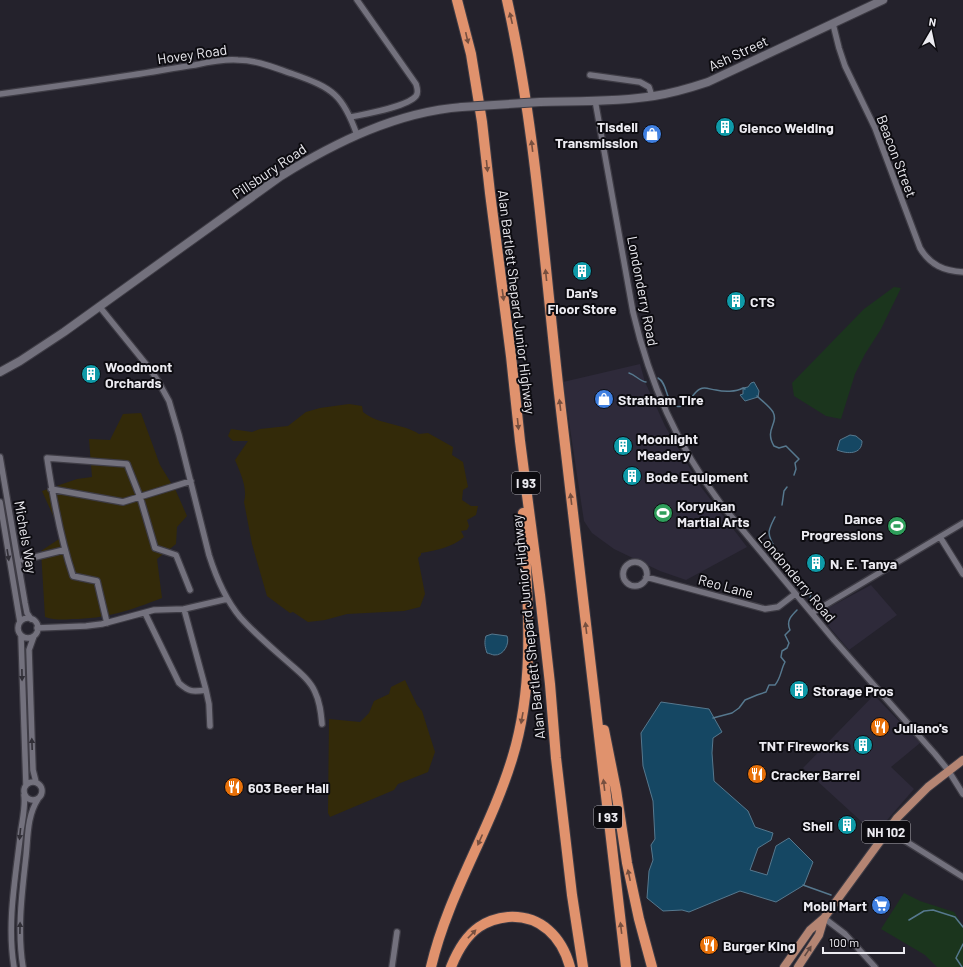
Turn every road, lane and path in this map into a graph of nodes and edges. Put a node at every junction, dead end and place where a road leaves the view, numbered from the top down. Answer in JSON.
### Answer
{"nodes":[{"id":1,"x":357,"y":0,"type":"edge"},
{"id":2,"x":458,"y":0,"type":"edge"},
{"id":3,"x":507,"y":0,"type":"edge"},
{"id":4,"x":883,"y":0,"type":"edge"},
{"id":5,"x":833,"y":24,"type":"junction"},
{"id":6,"x":590,"y":75,"type":"dead end"},
{"id":7,"x":0,"y":94,"type":"edge"},
{"id":8,"x":652,"y":96,"type":"junction"},
{"id":9,"x":595,"y":100,"type":"junction"},
{"id":10,"x":351,"y":117,"type":"junction"},
{"id":11,"x":357,"y":136,"type":"junction"},
{"id":12,"x":963,"y":272,"type":"edge"},
{"id":13,"x":99,"y":306,"type":"junction"},
{"id":14,"x":0,"y":372,"type":"edge"},
{"id":15,"x":520,"y":441,"type":"junction"},
{"id":16,"x":0,"y":457,"type":"edge"},
{"id":17,"x":191,"y":481,"type":"junction"},
{"id":18,"x":52,"y":488,"type":"junction"},
{"id":19,"x":140,"y":497,"type":"junction"},
{"id":20,"x":0,"y":502,"type":"edge"},
{"id":21,"x":963,"y":523,"type":"edge"},
{"id":22,"x":940,"y":537,"type":"junction"},
{"id":23,"x":64,"y":550,"type":"junction"},
{"id":24,"x":22,"y":560,"type":"dead end"},
{"id":25,"x":963,"y":574,"type":"edge"},
{"id":26,"x":646,"y":576,"type":"junction"},
{"id":27,"x":190,"y":590,"type":"dead end"},
{"id":28,"x":795,"y":594,"type":"junction"},
{"id":29,"x":227,"y":600,"type":"junction"},
{"id":30,"x":184,"y":609,"type":"junction"},
{"id":31,"x":145,"y":613,"type":"junction"},
{"id":32,"x":812,"y":613,"type":"junction"},
{"id":33,"x":31,"y":619,"type":"junction"},
{"id":34,"x":20,"y":622,"type":"junction"},
{"id":35,"x":107,"y":623,"type":"junction"},
{"id":36,"x":37,"y":628,"type":"junction"},
{"id":37,"x":22,"y":636,"type":"junction"},
{"id":38,"x":34,"y":636,"type":"junction"},
{"id":39,"x":591,"y":667,"type":"junction"},
{"id":40,"x":206,"y":690,"type":"junction"},
{"id":41,"x":322,"y":724,"type":"dead end"},
{"id":42,"x":210,"y":726,"type":"dead end"},
{"id":43,"x":963,"y":760,"type":"edge"},
{"id":44,"x":948,"y":770,"type":"junction"},
{"id":45,"x":36,"y":782,"type":"junction"},
{"id":46,"x":26,"y":785,"type":"junction"},
{"id":47,"x":963,"y":794,"type":"edge"},
{"id":48,"x":24,"y":795,"type":"junction"},
{"id":49,"x":38,"y":799,"type":"junction"},
{"id":50,"x":888,"y":830,"type":"junction"},
{"id":51,"x":963,"y":878,"type":"edge"},
{"id":52,"x":824,"y":918,"type":"junction"},
{"id":53,"x":397,"y":932,"type":"dead end"},
{"id":54,"x":14,"y":967,"type":"edge"},
{"id":55,"x":23,"y":967,"type":"edge"},
{"id":56,"x":392,"y":967,"type":"edge"},
{"id":57,"x":431,"y":967,"type":"edge"},
{"id":58,"x":452,"y":967,"type":"edge"},
{"id":59,"x":570,"y":967,"type":"edge"},
{"id":60,"x":584,"y":967,"type":"edge"},
{"id":61,"x":626,"y":967,"type":"edge"},
{"id":62,"x":652,"y":967,"type":"edge"},
{"id":63,"x":784,"y":967,"type":"edge"},
{"id":64,"x":798,"y":967,"type":"edge"},
{"id":65,"x":875,"y":967,"type":"edge"}],
"edges":[{"from":1,"to":10,"type":"street"},
{"from":2,"to":15,"type":"highway","name":"Alan Bartlett Shepard Junior Highway","number":"I 93","one_way":true},
{"from":39,"to":3,"type":"highway","number":"I 93","one_way":true},
{"from":4,"to":5,"type":"street","name":"Ash Street"},
{"from":5,"to":8,"type":"street","name":"Ash Street"},
{"from":5,"to":12,"type":"street","name":"Beacon Street"},
{"from":6,"to":8,"type":"street"},
{"from":7,"to":10,"type":"street","name":"Hovey Road"},
{"from":8,"to":9,"type":"street","name":"Ash Street"},
{"from":9,"to":11,"type":"street","name":"Pillsbury Road","bridge":true},
{"from":9,"to":28,"type":"street","name":"Londonderry Road"},
{"from":10,"to":11,"type":"street","name":"Hovey Road"},
{"from":11,"to":13,"type":"street","name":"Pillsbury Road"},
{"from":13,"to":14,"type":"street","name":"Pillsbury Road"},
{"from":13,"to":17,"type":"street"},
{"from":15,"to":57,"type":"highway","one_way":true},
{"from":15,"to":60,"type":"highway","name":"Alan Bartlett Shepard Junior Highway","number":"I 93"},
{"from":16,"to":33,"type":"street","name":"Michels Way"},
{"from":17,"to":19,"type":"street"},
{"from":17,"to":29,"type":"street"},
{"from":18,"to":19,"type":"street"},
{"from":18,"to":19,"type":"street"},
{"from":18,"to":23,"type":"street"},
{"from":19,"to":27,"type":"street"},
{"from":20,"to":34,"type":"street","name":"Michels Way","one_way":true},
{"from":21,"to":22,"type":"street"},
{"from":22,"to":25,"type":"street"},
{"from":22,"to":32,"type":"street"},
{"from":23,"to":24,"type":"street"},
{"from":23,"to":35,"type":"street"},
{"from":26,"to":26,"type":"street"},
{"from":26,"to":28,"type":"street","name":"Reo Lane"},
{"from":28,"to":32,"type":"street","name":"Londonderry Road"},
{"from":29,"to":30,"type":"street"},
{"from":29,"to":41,"type":"street"},
{"from":30,"to":31,"type":"street"},
{"from":30,"to":40,"type":"street"},
{"from":31,"to":35,"type":"street"},
{"from":31,"to":40,"type":"street"},
{"from":32,"to":44,"type":"street","name":"Londonderry Road"},
{"from":33,"to":34,"type":"street"},
{"from":33,"to":36,"type":"street"},
{"from":34,"to":37,"type":"street"},
{"from":35,"to":36,"type":"street"},
{"from":36,"to":38,"type":"street"},
{"from":37,"to":38,"type":"street"},
{"from":37,"to":46,"type":"street","one_way":true},
{"from":45,"to":38,"type":"street","one_way":true},
{"from":61,"to":39,"type":"highway","number":"I 93","one_way":true},
{"from":62,"to":39,"type":"highway","one_way":true},
{"from":40,"to":42,"type":"street"},
{"from":43,"to":44,"type":"main road","number":"NH 102"},
{"from":44,"to":47,"type":"street","name":"Londonderry Road"},
{"from":44,"to":50,"type":"main road","number":"NH 102"},
{"from":45,"to":46,"type":"street"},
{"from":45,"to":49,"type":"street"},
{"from":46,"to":48,"type":"street"},
{"from":48,"to":49,"type":"street"},
{"from":48,"to":54,"type":"street","one_way":true},
{"from":55,"to":49,"type":"street","one_way":true},
{"from":50,"to":51,"type":"street"},
{"from":50,"to":52,"type":"main road","number":"NH 102"},
{"from":52,"to":63,"type":"main road","number":"NH 102"},
{"from":64,"to":52,"type":"main road","number":"NH 102","one_way":true},
{"from":52,"to":65,"type":"street"},
{"from":53,"to":56,"type":"street"},
{"from":58,"to":59,"type":"highway","one_way":true}]}
